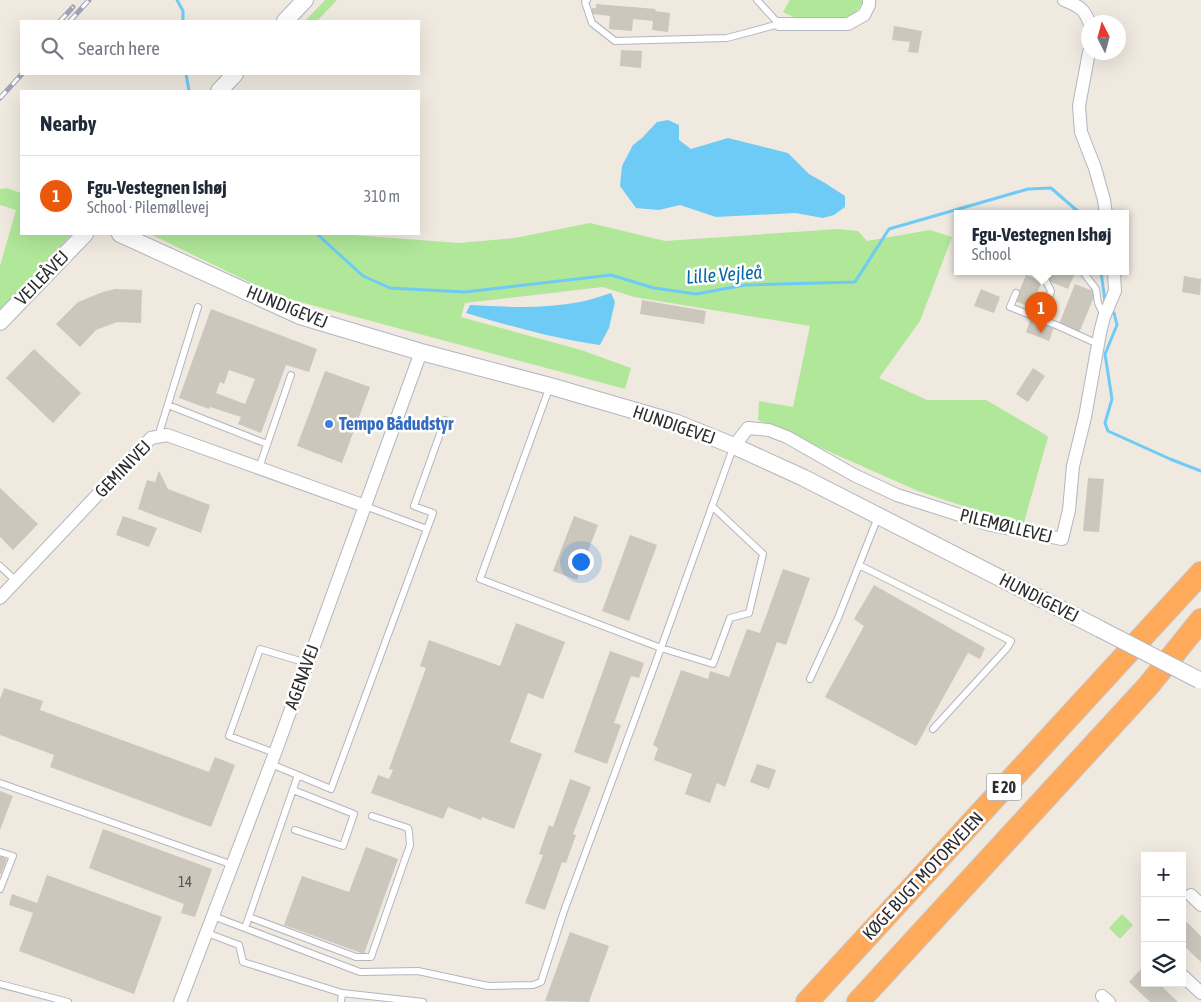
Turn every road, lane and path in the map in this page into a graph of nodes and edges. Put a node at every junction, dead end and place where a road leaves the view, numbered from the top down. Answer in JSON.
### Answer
{"nodes":[{"id":1,"x":304,"y":0,"type":"edge"},
{"id":2,"x":587,"y":0,"type":"edge"},
{"id":3,"x":757,"y":0,"type":"edge"},
{"id":4,"x":869,"y":0,"type":"edge"},
{"id":5,"x":1064,"y":0,"type":"edge"},
{"id":6,"x":1086,"y":15,"type":"edge"},
{"id":7,"x":286,"y":20,"type":"edge"},
{"id":8,"x":779,"y":24,"type":"junction"},
{"id":9,"x":1088,"y":60,"type":"edge"},
{"id":10,"x":234,"y":75,"type":"edge"},
{"id":11,"x":220,"y":90,"type":"edge"},
{"id":12,"x":1105,"y":210,"type":"edge"},
{"id":13,"x":84,"y":235,"type":"edge"},
{"id":14,"x":122,"y":235,"type":"edge"},
{"id":15,"x":1043,"y":275,"type":"edge"},
{"id":16,"x":1085,"y":275,"type":"edge"},
{"id":17,"x":1114,"y":275,"type":"edge"},
{"id":18,"x":1016,"y":292,"type":"dead end"},
{"id":19,"x":198,"y":307,"type":"dead end"},
{"id":20,"x":1104,"y":317,"type":"junction"},
{"id":21,"x":1042,"y":320,"type":"junction"},
{"id":22,"x":0,"y":322,"type":"edge"},
{"id":23,"x":1098,"y":344,"type":"junction"},
{"id":24,"x":421,"y":352,"type":"junction"},
{"id":25,"x":291,"y":374,"type":"dead end"},
{"id":26,"x":550,"y":386,"type":"junction"},
{"id":27,"x":168,"y":405,"type":"junction"},
{"id":28,"x":445,"y":420,"type":"dead end"},
{"id":29,"x":160,"y":436,"type":"junction"},
{"id":30,"x":267,"y":444,"type":"junction"},
{"id":31,"x":734,"y":446,"type":"junction"},
{"id":32,"x":259,"y":468,"type":"junction"},
{"id":33,"x":365,"y":506,"type":"junction"},
{"id":34,"x":712,"y":506,"type":"junction"},
{"id":35,"x":878,"y":516,"type":"junction"},
{"id":36,"x":428,"y":529,"type":"junction"},
{"id":37,"x":859,"y":565,"type":"junction"},
{"id":38,"x":0,"y":566,"type":"edge"},
{"id":39,"x":1201,"y":572,"type":"edge"},
{"id":40,"x":16,"y":582,"type":"junction"},
{"id":41,"x":0,"y":598,"type":"edge"},
{"id":42,"x":1201,"y":620,"type":"edge"},
{"id":43,"x":1201,"y":641,"type":"edge"},
{"id":44,"x":661,"y":648,"type":"junction"},
{"id":45,"x":307,"y":663,"type":"junction"},
{"id":46,"x":810,"y":679,"type":"dead end"},
{"id":47,"x":1200,"y":681,"type":"edge"},
{"id":48,"x":1149,"y":685,"type":"junction"},
{"id":49,"x":933,"y":730,"type":"dead end"},
{"id":50,"x":273,"y":759,"type":"junction"},
{"id":51,"x":298,"y":776,"type":"junction"},
{"id":52,"x":0,"y":782,"type":"edge"},
{"id":53,"x":293,"y":790,"type":"junction"},
{"id":54,"x":372,"y":816,"type":"dead end"},
{"id":55,"x":295,"y":830,"type":"dead end"},
{"id":56,"x":0,"y":852,"type":"edge"},
{"id":57,"x":232,"y":865,"type":"junction"},
{"id":58,"x":0,"y":889,"type":"edge"},
{"id":59,"x":1191,"y":895,"type":"dead end"},
{"id":60,"x":1201,"y":904,"type":"edge"},
{"id":61,"x":213,"y":916,"type":"junction"},
{"id":62,"x":249,"y":917,"type":"junction"},
{"id":63,"x":245,"y":928,"type":"junction"},
{"id":64,"x":207,"y":933,"type":"junction"},
{"id":65,"x":1186,"y":979,"type":"edge"},
{"id":66,"x":0,"y":984,"type":"edge"},
{"id":67,"x":342,"y":993,"type":"junction"},
{"id":68,"x":1201,"y":993,"type":"edge"},
{"id":69,"x":68,"y":1002,"type":"edge"},
{"id":70,"x":180,"y":1002,"type":"edge"},
{"id":71,"x":341,"y":1002,"type":"edge"},
{"id":72,"x":423,"y":1002,"type":"edge"},
{"id":73,"x":807,"y":1002,"type":"edge"},
{"id":74,"x":858,"y":1002,"type":"edge"}],
"edges":[{"from":1,"to":7,"type":"street"},
{"from":2,"to":8,"type":"lane"},
{"from":3,"to":8,"type":"lane"},
{"from":4,"to":8,"type":"street"},
{"from":5,"to":6,"type":"street"},
{"from":9,"to":12,"type":"street"},
{"from":10,"to":11,"type":"street"},
{"from":13,"to":22,"type":"street","name":"VEJLEÅVEJ"},
{"from":14,"to":24,"type":"street","name":"HUNDIGEVEJ"},
{"from":15,"to":21,"type":"lane"},
{"from":16,"to":20,"type":"lane"},
{"from":17,"to":20,"type":"street","name":"PILEMØLLEVEJ"},
{"from":18,"to":21,"type":"lane"},
{"from":19,"to":27,"type":"lane"},
{"from":20,"to":23,"type":"street","name":"PILEMØLLEVEJ"},
{"from":21,"to":23,"type":"lane"},
{"from":23,"to":31,"type":"street","name":"PILEMØLLEVEJ"},
{"from":24,"to":26,"type":"street","name":"HUNDIGEVEJ"},
{"from":24,"to":33,"type":"street","name":"AGENAVEJ"},
{"from":25,"to":30,"type":"lane"},
{"from":26,"to":31,"type":"street","name":"HUNDIGEVEJ"},
{"from":26,"to":44,"type":"lane"},
{"from":27,"to":29,"type":"lane"},
{"from":27,"to":30,"type":"lane"},
{"from":28,"to":36,"type":"lane"},
{"from":29,"to":32,"type":"street","name":"GEMINIVEJ"},
{"from":29,"to":40,"type":"street","name":"GEMINIVEJ"},
{"from":30,"to":32,"type":"lane"},
{"from":31,"to":34,"type":"lane"},
{"from":31,"to":35,"type":"street","name":"HUNDIGEVEJ"},
{"from":32,"to":33,"type":"street","name":"GEMINIVEJ"},
{"from":33,"to":36,"type":"lane"},
{"from":33,"to":45,"type":"street","name":"AGENAVEJ"},
{"from":34,"to":44,"type":"lane"},
{"from":34,"to":44,"type":"lane"},
{"from":35,"to":37,"type":"lane"},
{"from":35,"to":47,"type":"street","name":"HUNDIGEVEJ","bridge":true},
{"from":36,"to":51,"type":"lane"},
{"from":37,"to":46,"type":"lane"},
{"from":37,"to":49,"type":"lane"},
{"from":38,"to":40,"type":"lane"},
{"from":39,"to":73,"type":"highway","name":"KØGE BUGT MOTORVEJEN","number":"E 20"},
{"from":40,"to":41,"type":"street","name":"GEMINIVEJ"},
{"from":42,"to":48,"type":"highway","name":"KØGE BUGT MOTORVEJEN","number":"E 20"},
{"from":43,"to":48,"type":"highway"},
{"from":44,"to":63,"type":"lane"},
{"from":45,"to":50,"type":"street","name":"AGENAVEJ"},
{"from":45,"to":50,"type":"lane"},
{"from":48,"to":74,"type":"highway","name":"KØGE BUGT MOTORVEJEN","number":"E 20"},
{"from":50,"to":51,"type":"lane"},
{"from":50,"to":57,"type":"street","name":"AGENAVEJ"},
{"from":51,"to":53,"type":"lane"},
{"from":52,"to":57,"type":"lane"},
{"from":53,"to":55,"type":"lane"},
{"from":53,"to":62,"type":"lane"},
{"from":54,"to":62,"type":"lane"},
{"from":56,"to":58,"type":"lane"},
{"from":57,"to":61,"type":"street","name":"AGENAVEJ"},
{"from":59,"to":60,"type":"street"},
{"from":61,"to":63,"type":"lane"},
{"from":61,"to":64,"type":"street","name":"AGENAVEJ"},
{"from":62,"to":63,"type":"lane"},
{"from":64,"to":67,"type":"lane"},
{"from":64,"to":70,"type":"street","name":"AGENAVEJ"},
{"from":65,"to":68,"type":"street"},
{"from":66,"to":69,"type":"lane"},
{"from":67,"to":71,"type":"lane"},
{"from":67,"to":72,"type":"lane"}]}
